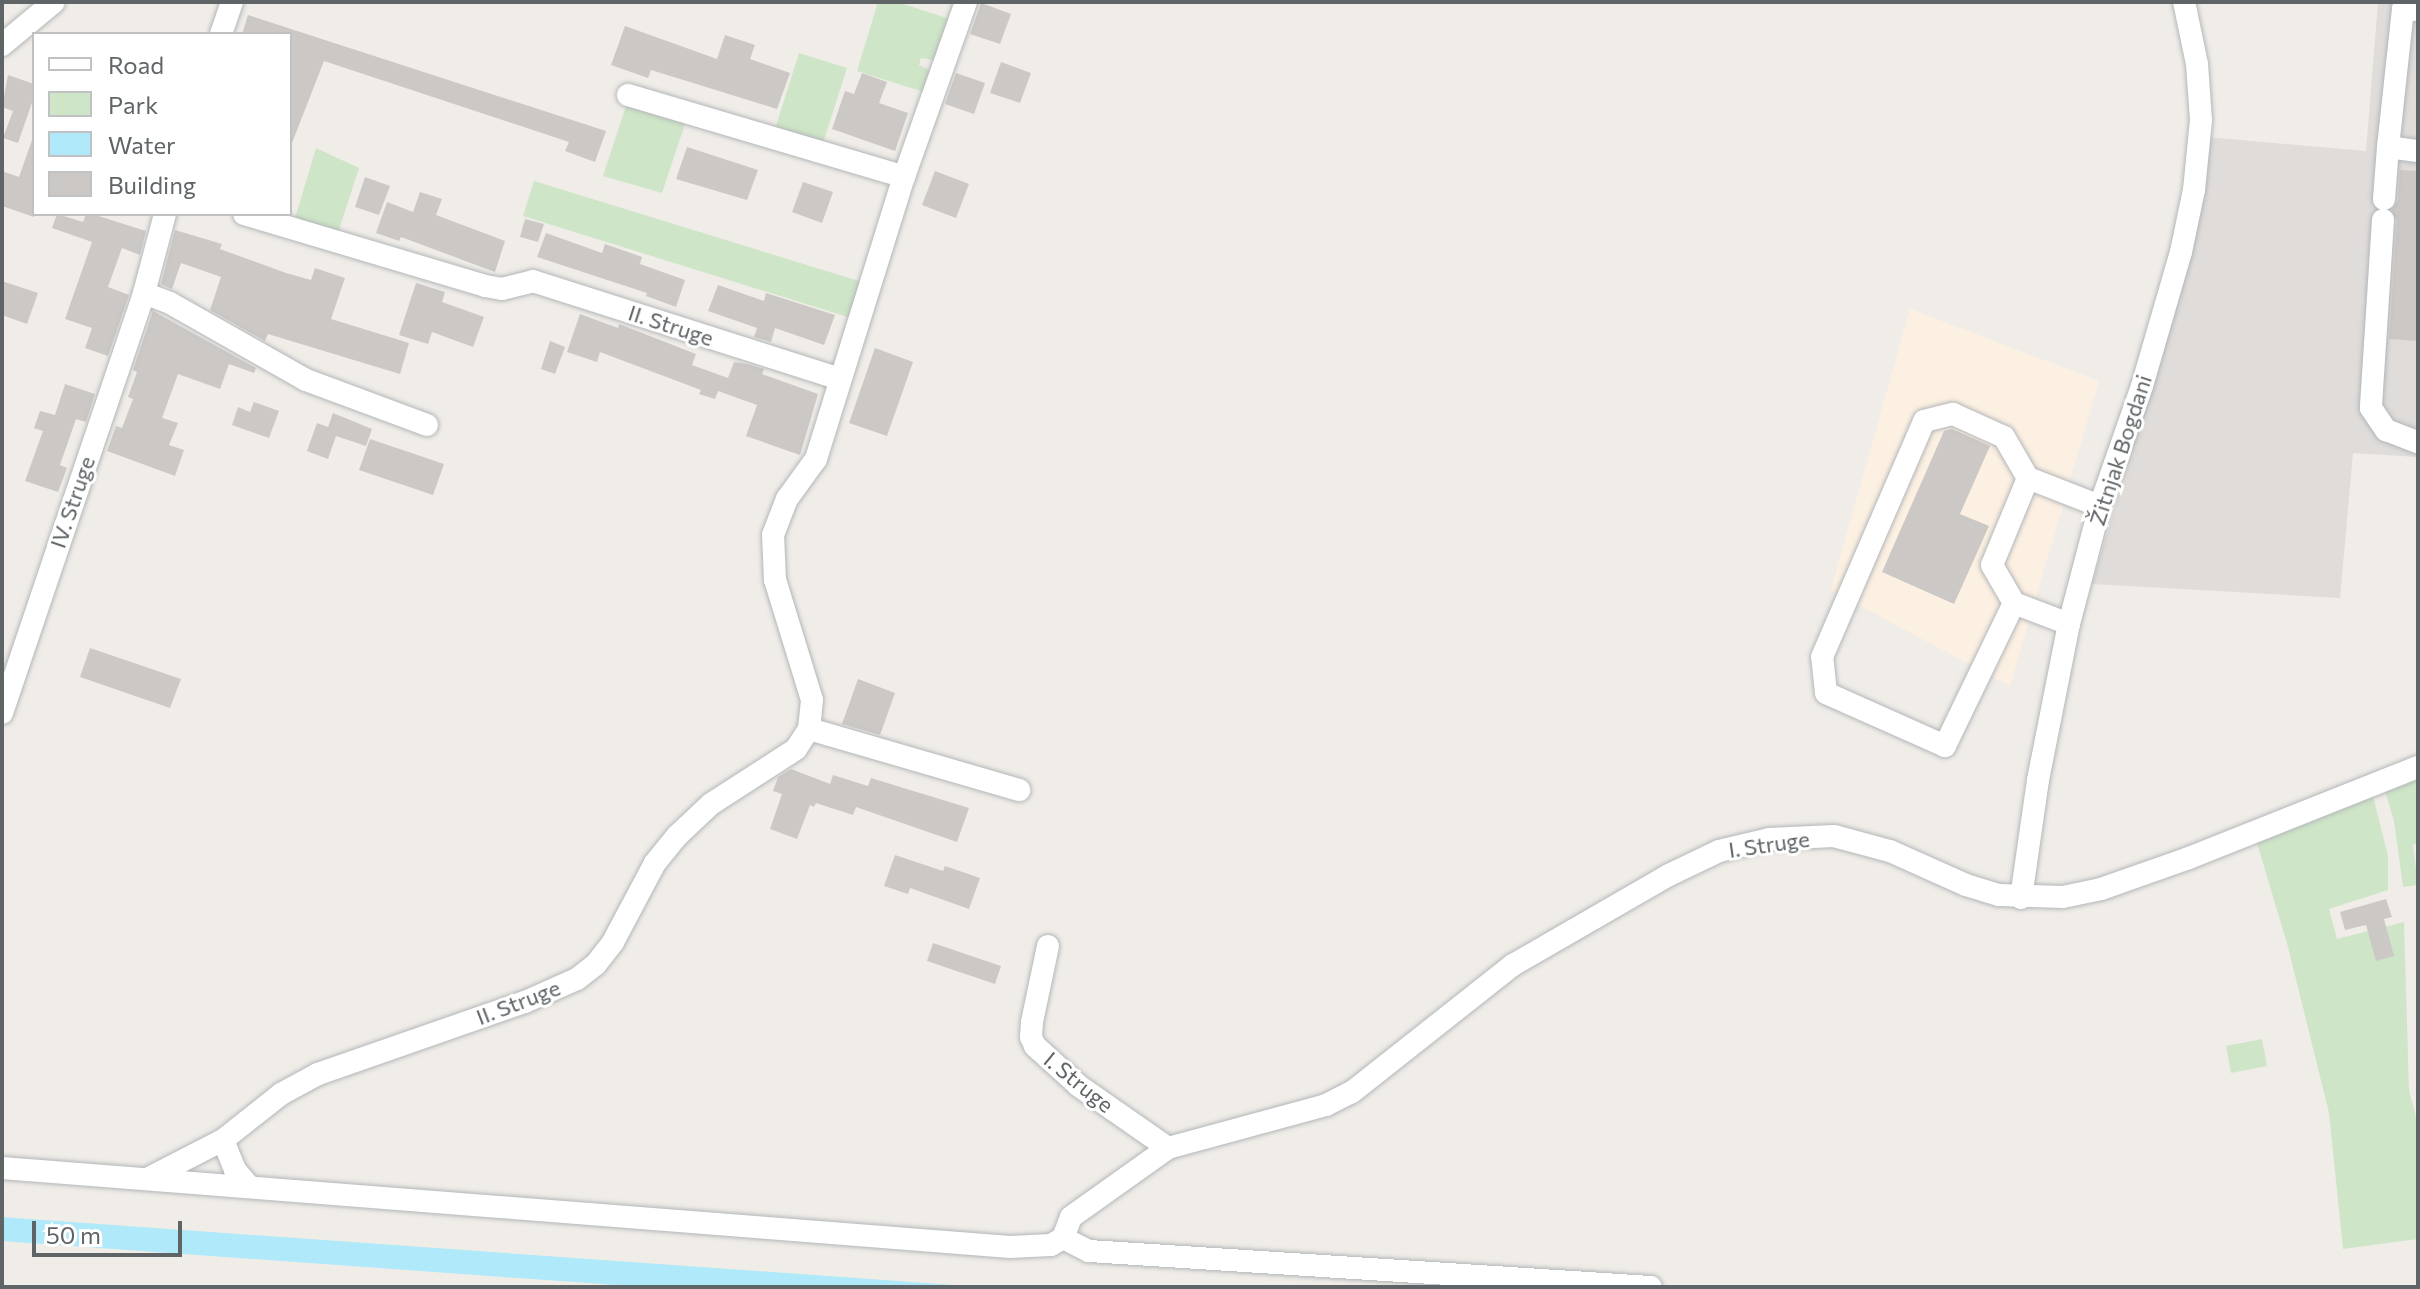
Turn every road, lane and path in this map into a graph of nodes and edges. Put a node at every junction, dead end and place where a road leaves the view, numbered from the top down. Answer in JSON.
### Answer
{"nodes":[{"id":1,"x":54,"y":2,"type":"edge"},
{"id":2,"x":232,"y":2,"type":"edge"},
{"id":3,"x":966,"y":2,"type":"edge"},
{"id":4,"x":2184,"y":2,"type":"edge"},
{"id":5,"x":2418,"y":10,"type":"edge"},
{"id":6,"x":222,"y":32,"type":"edge"},
{"id":7,"x":2,"y":45,"type":"edge"},
{"id":8,"x":628,"y":95,"type":"dead end"},
{"id":9,"x":2388,"y":147,"type":"junction"},
{"id":10,"x":2418,"y":151,"type":"edge"},
{"id":11,"x":904,"y":177,"type":"junction"},
{"id":12,"x":164,"y":216,"type":"edge"},
{"id":13,"x":251,"y":216,"type":"edge"},
{"id":14,"x":144,"y":293,"type":"junction"},
{"id":15,"x":840,"y":379,"type":"junction"},
{"id":16,"x":427,"y":425,"type":"dead end"},
{"id":17,"x":2418,"y":442,"type":"edge"},
{"id":18,"x":2028,"y":478,"type":"junction"},
{"id":19,"x":2100,"y":506,"type":"junction"},
{"id":20,"x":2014,"y":603,"type":"junction"},
{"id":21,"x":2069,"y":624,"type":"junction"},
{"id":22,"x":2,"y":713,"type":"edge"},
{"id":23,"x":809,"y":729,"type":"junction"},
{"id":24,"x":2418,"y":767,"type":"edge"},
{"id":25,"x":1019,"y":790,"type":"dead end"},
{"id":26,"x":2021,"y":898,"type":"junction"},
{"id":27,"x":1048,"y":946,"type":"dead end"},
{"id":28,"x":223,"y":1140,"type":"junction"},
{"id":29,"x":1168,"y":1148,"type":"junction"},
{"id":30,"x":2,"y":1168,"type":"edge"},
{"id":31,"x":149,"y":1178,"type":"junction"},
{"id":32,"x":249,"y":1186,"type":"junction"},
{"id":33,"x":1063,"y":1238,"type":"junction"},
{"id":34,"x":1651,"y":1287,"type":"edge"}],
"edges":[{"from":1,"to":7,"type":"street"},
{"from":2,"to":6,"type":"street"},
{"from":3,"to":11,"type":"street"},
{"from":4,"to":19,"type":"street","name":"Žitnjak Bogdani"},
{"from":5,"to":9,"type":"street"},
{"from":8,"to":11,"type":"street"},
{"from":9,"to":10,"type":"street"},
{"from":9,"to":17,"type":"street"},
{"from":11,"to":15,"type":"street"},
{"from":12,"to":14,"type":"street","name":"IV. Struge"},
{"from":13,"to":15,"type":"street","name":"II. Struge"},
{"from":14,"to":16,"type":"street"},
{"from":14,"to":22,"type":"street","name":"IV. Struge"},
{"from":15,"to":23,"type":"street"},
{"from":18,"to":19,"type":"street"},
{"from":18,"to":20,"type":"street"},
{"from":18,"to":20,"type":"street"},
{"from":19,"to":21,"type":"street","name":"Žitnjak Bogdani"},
{"from":20,"to":21,"type":"street"},
{"from":21,"to":26,"type":"street","name":"Žitnjak Bogdani"},
{"from":23,"to":25,"type":"street"},
{"from":23,"to":28,"type":"street","name":"II. Struge"},
{"from":24,"to":26,"type":"street","name":"I. Struge"},
{"from":26,"to":29,"type":"street","name":"I. Struge"},
{"from":27,"to":29,"type":"street","name":"I. Struge"},
{"from":28,"to":31,"type":"street","name":"II. Struge"},
{"from":28,"to":32,"type":"street"},
{"from":29,"to":33,"type":"street","name":"I. Struge"},
{"from":30,"to":31,"type":"street"},
{"from":31,"to":32,"type":"street"},
{"from":32,"to":33,"type":"street"},
{"from":33,"to":34,"type":"street"}]}
